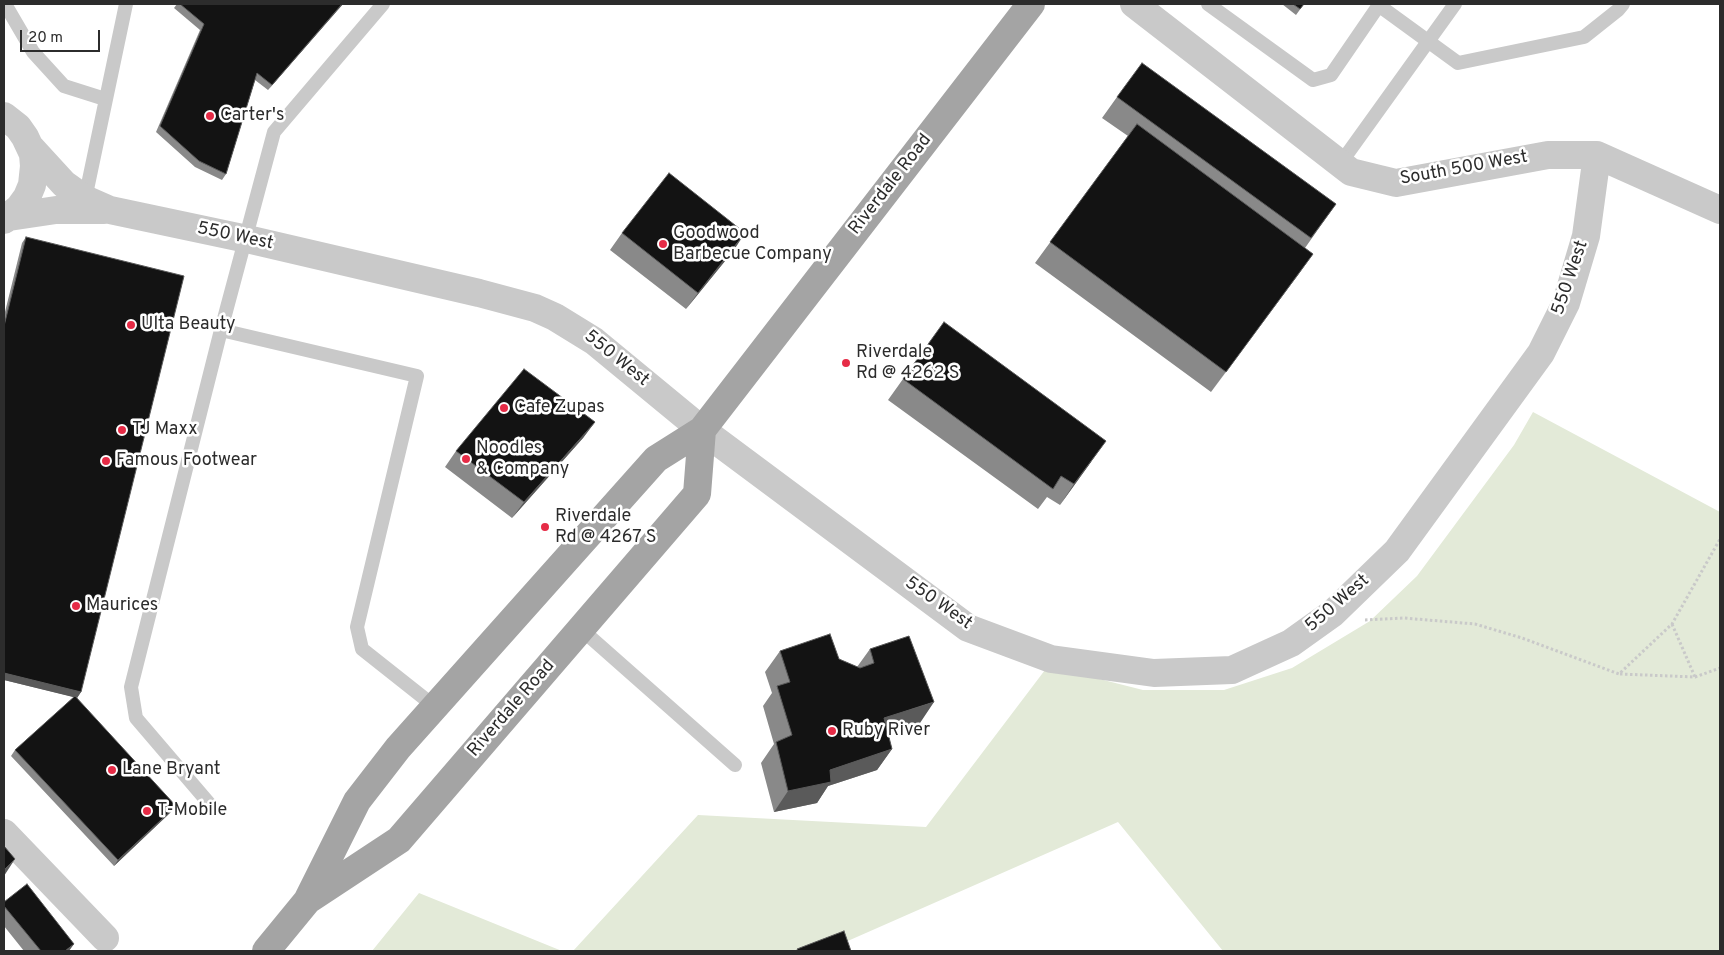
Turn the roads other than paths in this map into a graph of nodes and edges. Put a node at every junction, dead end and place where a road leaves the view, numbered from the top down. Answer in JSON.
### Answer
{"nodes":[{"id":1,"x":5,"y":4,"type":"edge"},
{"id":2,"x":126,"y":4,"type":"edge"},
{"id":3,"x":383,"y":4,"type":"edge"},
{"id":4,"x":1031,"y":4,"type":"edge"},
{"id":5,"x":1134,"y":4,"type":"edge"},
{"id":6,"x":1208,"y":4,"type":"edge"},
{"id":7,"x":1378,"y":4,"type":"edge"},
{"id":8,"x":1454,"y":4,"type":"edge"},
{"id":9,"x":1623,"y":4,"type":"edge"},
{"id":10,"x":1428,"y":41,"type":"junction"},
{"id":11,"x":105,"y":99,"type":"junction"},
{"id":12,"x":4,"y":116,"type":"edge"},
{"id":13,"x":31,"y":148,"type":"junction"},
{"id":14,"x":1597,"y":155,"type":"junction"},
{"id":15,"x":1340,"y":164,"type":"junction"},
{"id":16,"x":85,"y":199,"type":"junction"},
{"id":17,"x":110,"y":210,"type":"junction"},
{"id":18,"x":1720,"y":210,"type":"edge"},
{"id":19,"x":6,"y":219,"type":"edge"},
{"id":20,"x":247,"y":239,"type":"junction"},
{"id":21,"x":221,"y":330,"type":"junction"},
{"id":22,"x":702,"y":430,"type":"junction"},
{"id":23,"x":582,"y":629,"type":"junction"},
{"id":24,"x":434,"y":706,"type":"junction"},
{"id":25,"x":735,"y":764,"type":"dead end"},
{"id":26,"x":213,"y":808,"type":"dead end"},
{"id":27,"x":4,"y":833,"type":"edge"},
{"id":28,"x":307,"y":901,"type":"junction"},
{"id":29,"x":105,"y":938,"type":"dead end"},
{"id":30,"x":266,"y":951,"type":"edge"}],
"edges":[{"from":1,"to":11,"type":"lane"},
{"from":2,"to":11,"type":"lane"},
{"from":3,"to":20,"type":"lane"},
{"from":4,"to":22,"type":"main road","name":"Riverdale Road"},
{"from":5,"to":15,"type":"street","name":"South 500 West"},
{"from":6,"to":7,"type":"lane"},
{"from":7,"to":10,"type":"lane"},
{"from":8,"to":10,"type":"lane"},
{"from":9,"to":10,"type":"lane"},
{"from":10,"to":15,"type":"lane"},
{"from":11,"to":16,"type":"lane"},
{"from":12,"to":13,"type":"street"},
{"from":13,"to":16,"type":"street"},
{"from":13,"to":19,"type":"street"},
{"from":14,"to":15,"type":"street","name":"South 500 West"},
{"from":14,"to":18,"type":"street","name":"South 500 West"},
{"from":14,"to":22,"type":"street","name":"550 West"},
{"from":16,"to":17,"type":"street"},
{"from":17,"to":19,"type":"street"},
{"from":17,"to":20,"type":"street","name":"550 West"},
{"from":20,"to":21,"type":"lane"},
{"from":20,"to":22,"type":"street","name":"550 West"},
{"from":21,"to":24,"type":"lane"},
{"from":21,"to":26,"type":"lane"},
{"from":22,"to":23,"type":"main road","name":"Riverdale Road"},
{"from":22,"to":24,"type":"main road","name":"Riverdale Road"},
{"from":23,"to":25,"type":"lane"},
{"from":23,"to":28,"type":"main road","name":"Riverdale Road"},
{"from":24,"to":28,"type":"main road","name":"Riverdale Road"},
{"from":27,"to":29,"type":"street"},
{"from":28,"to":30,"type":"main road","name":"Riverdale Road"}]}
